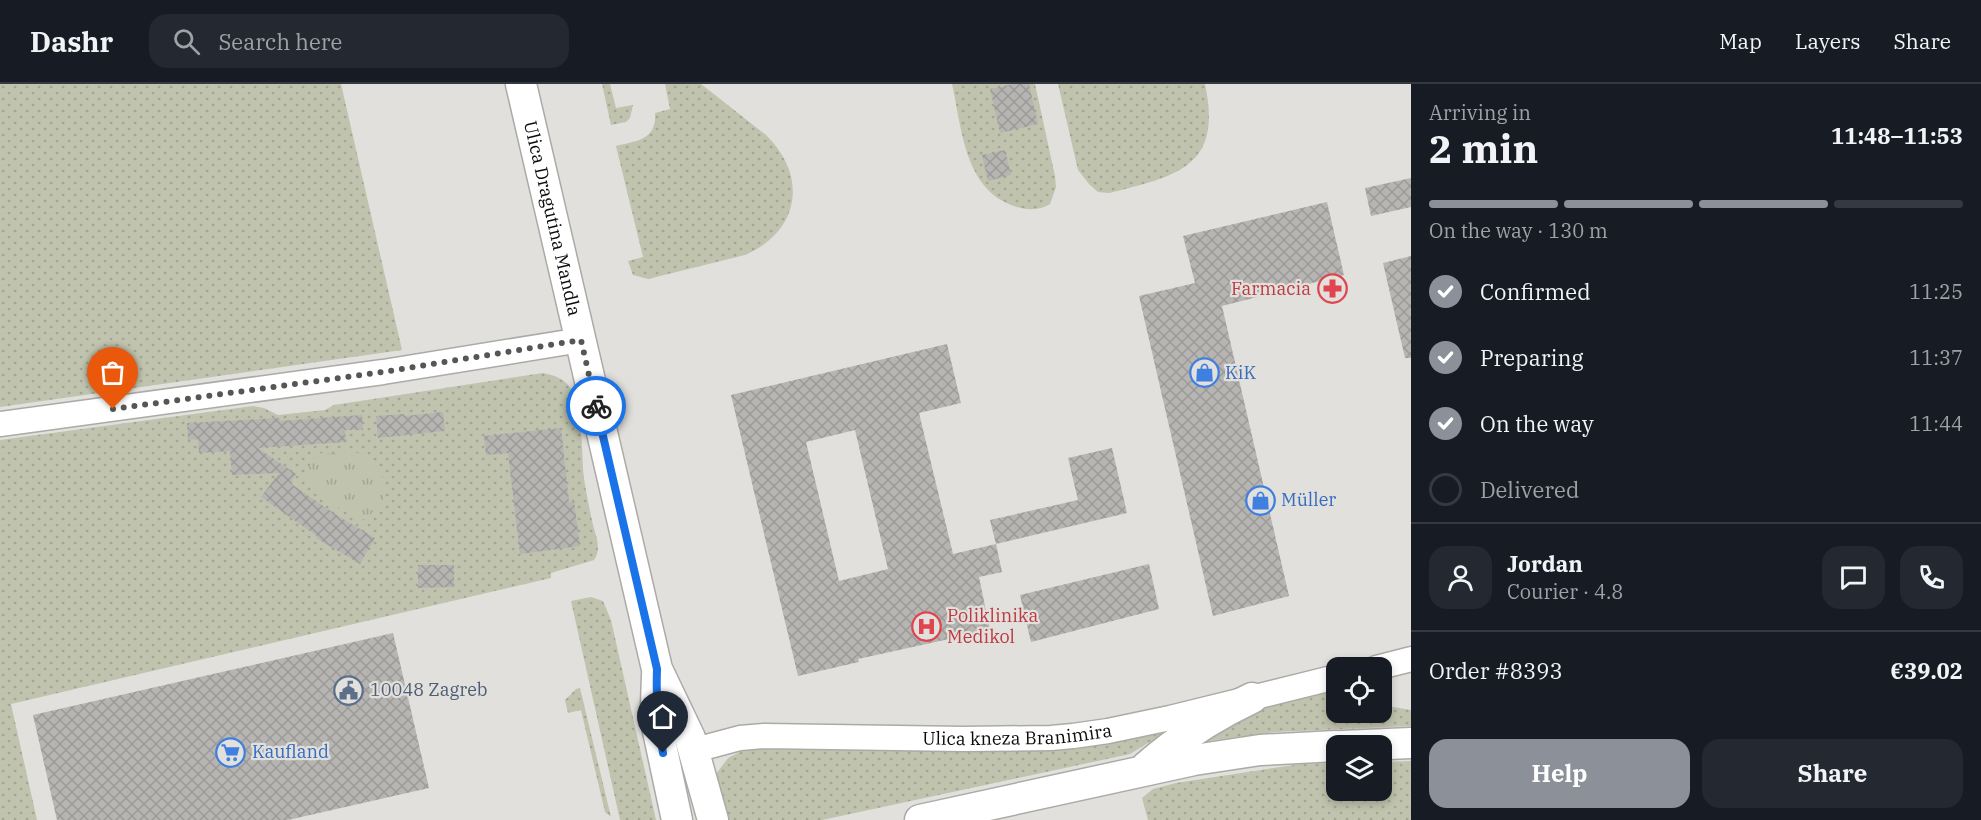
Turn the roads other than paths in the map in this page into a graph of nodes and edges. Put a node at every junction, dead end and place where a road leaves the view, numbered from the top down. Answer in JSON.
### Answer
{"nodes":[{"id":1,"x":521,"y":84,"type":"edge"},
{"id":2,"x":581,"y":340,"type":"junction"},
{"id":3,"x":0,"y":424,"type":"edge"},
{"id":4,"x":1411,"y":659,"type":"edge"},
{"id":5,"x":1392,"y":664,"type":"edge"},
{"id":6,"x":657,"y":669,"type":"junction"},
{"id":7,"x":1326,"y":680,"type":"edge"},
{"id":8,"x":1252,"y":698,"type":"junction"},
{"id":9,"x":1411,"y":743,"type":"edge"},
{"id":10,"x":1392,"y":744,"type":"edge"},
{"id":11,"x":1326,"y":747,"type":"edge"},
{"id":12,"x":694,"y":750,"type":"junction"},
{"id":13,"x":1141,"y":771,"type":"junction"},
{"id":14,"x":677,"y":820,"type":"edge"},
{"id":15,"x":713,"y":820,"type":"edge"},
{"id":16,"x":920,"y":820,"type":"edge"}],
"edges":[{"from":1,"to":2,"type":"main road","name":"Ulica Dragutina Mandla"},
{"from":2,"to":3,"type":"street"},
{"from":2,"to":6,"type":"main road","name":"Ulica Dragutina Mandla"},
{"from":4,"to":5,"type":"street"},
{"from":6,"to":12,"type":"main road","name":"Ulica Dragutina Mandla"},
{"from":6,"to":14,"type":"main road","name":"Ulica Dragutina Mandla"},
{"from":7,"to":8,"type":"street","name":"Ulica kneza Branimira"},
{"from":8,"to":12,"type":"street","name":"Ulica kneza Branimira"},
{"from":8,"to":13,"type":"main road"},
{"from":9,"to":10,"type":"main road"},
{"from":11,"to":13,"type":"main road"},
{"from":12,"to":15,"type":"main road","name":"Ulica Dragutina Mandla"},
{"from":13,"to":16,"type":"main road"}]}
